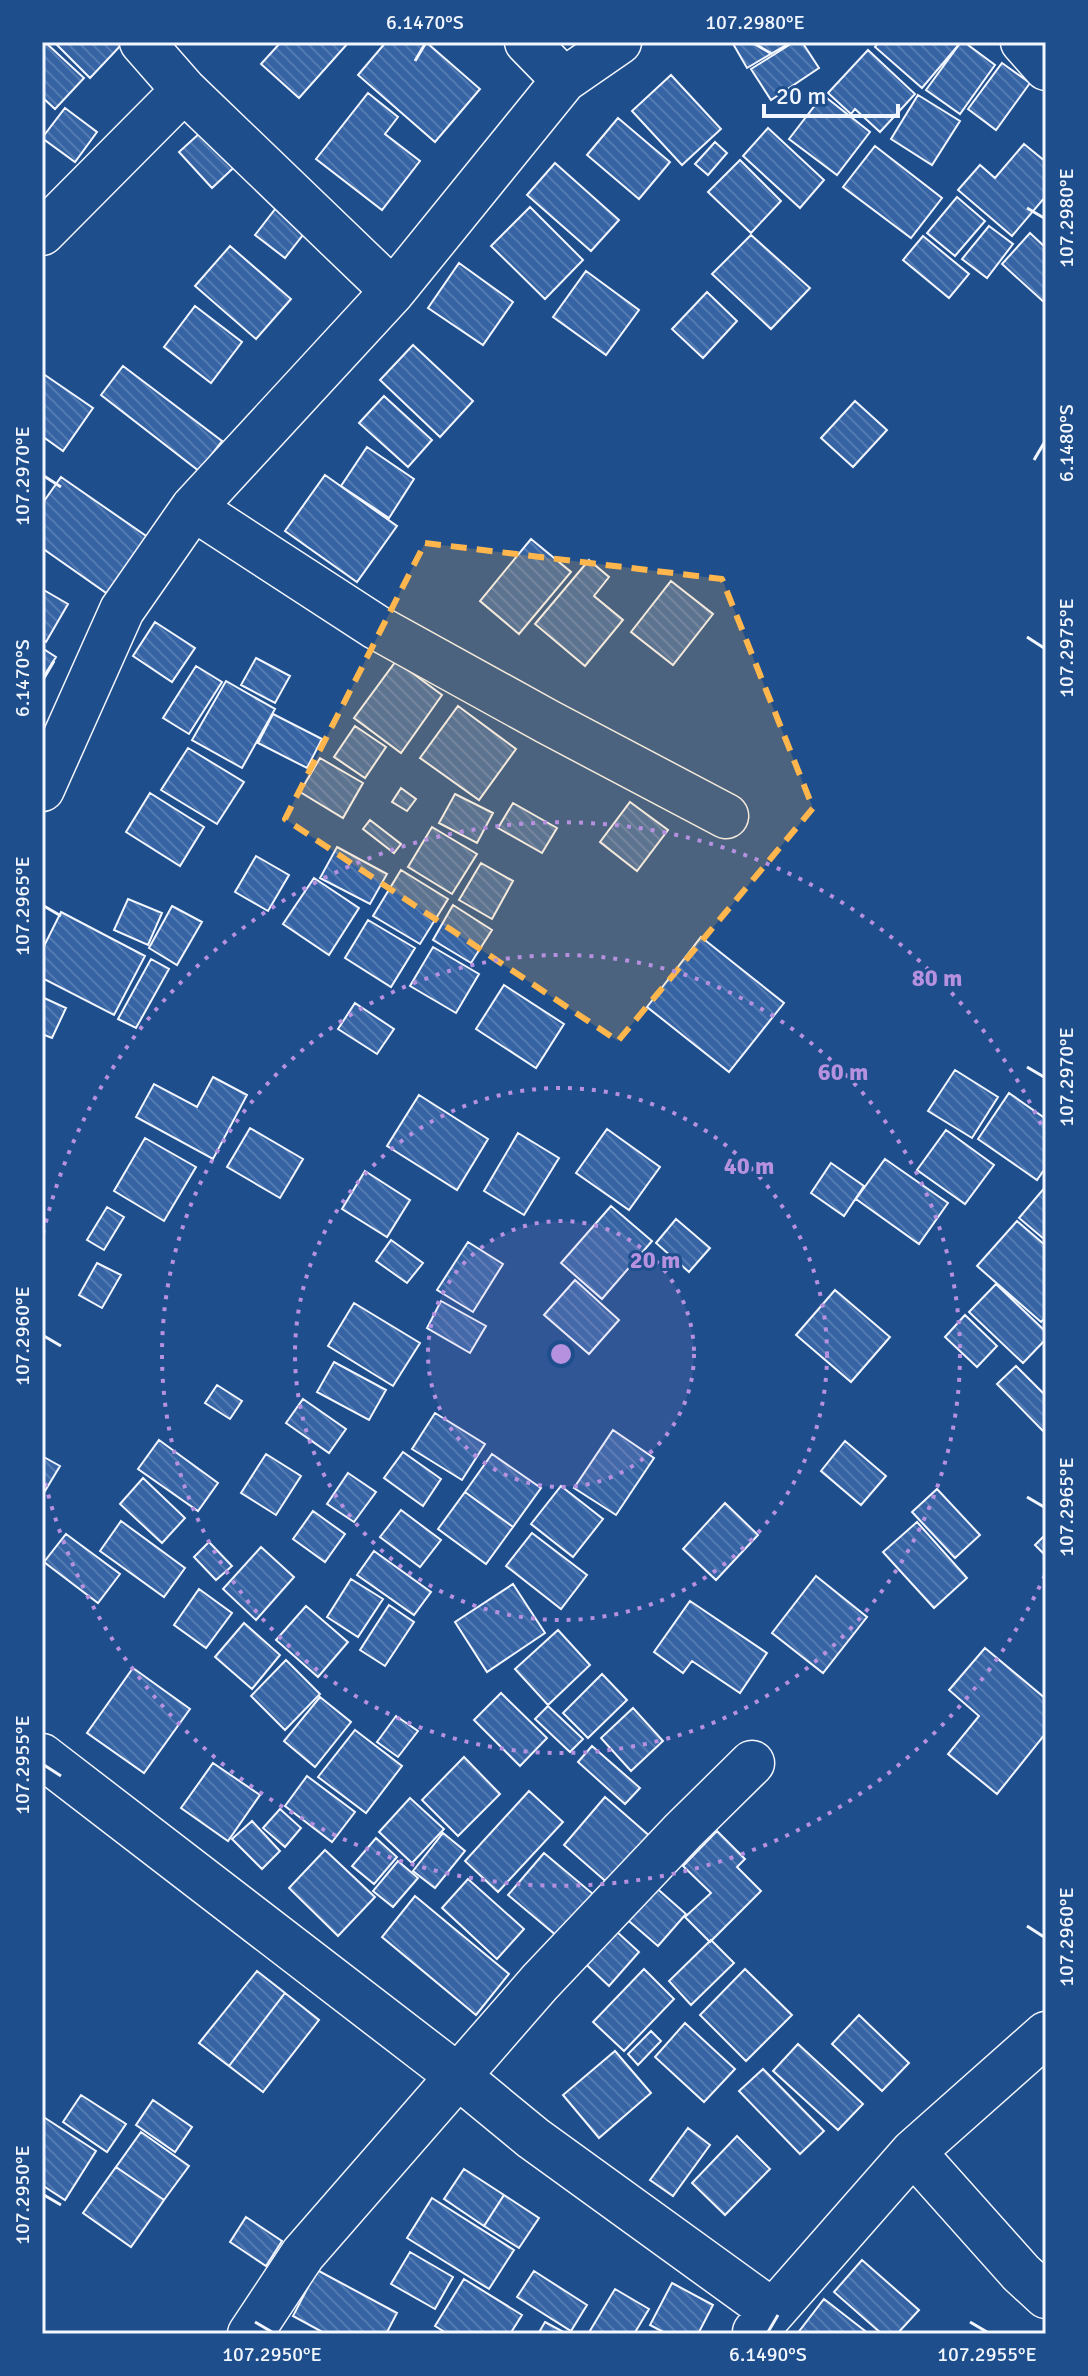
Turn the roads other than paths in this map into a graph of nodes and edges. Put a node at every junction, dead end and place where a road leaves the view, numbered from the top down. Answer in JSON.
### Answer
{"nodes":[{"id":1,"x":142,"y":42,"type":"edge"},
{"id":2,"x":527,"y":42,"type":"edge"},
{"id":3,"x":619,"y":42,"type":"edge"},
{"id":4,"x":1023,"y":42,"type":"edge"},
{"id":5,"x":1046,"y":68,"type":"edge"},
{"id":6,"x":564,"y":80,"type":"junction"},
{"id":7,"x":184,"y":90,"type":"junction"},
{"id":8,"x":42,"y":233,"type":"edge"},
{"id":9,"x":393,"y":291,"type":"junction"},
{"id":10,"x":193,"y":508,"type":"junction"},
{"id":11,"x":42,"y":789,"type":"edge"},
{"id":12,"x":726,"y":816,"type":"dead end"},
{"id":13,"x":42,"y":1756,"type":"edge"},
{"id":14,"x":752,"y":1763,"type":"dead end"},
{"id":15,"x":1046,"y":2034,"type":"edge"},
{"id":16,"x":459,"y":2077,"type":"junction"},
{"id":17,"x":913,"y":2152,"type":"junction"},
{"id":18,"x":1046,"y":2296,"type":"edge"},
{"id":19,"x":763,"y":2323,"type":"edge"},
{"id":20,"x":250,"y":2334,"type":"edge"}],
"edges":[{"from":1,"to":7,"type":"street"},
{"from":2,"to":6,"type":"street"},
{"from":3,"to":6,"type":"street"},
{"from":4,"to":5,"type":"street"},
{"from":6,"to":9,"type":"street"},
{"from":7,"to":8,"type":"street"},
{"from":7,"to":9,"type":"street"},
{"from":9,"to":10,"type":"street"},
{"from":10,"to":11,"type":"street"},
{"from":10,"to":12,"type":"street"},
{"from":13,"to":16,"type":"street"},
{"from":14,"to":16,"type":"street"},
{"from":15,"to":17,"type":"street"},
{"from":16,"to":19,"type":"street"},
{"from":16,"to":20,"type":"street"},
{"from":17,"to":18,"type":"street"},
{"from":17,"to":19,"type":"street"}]}
